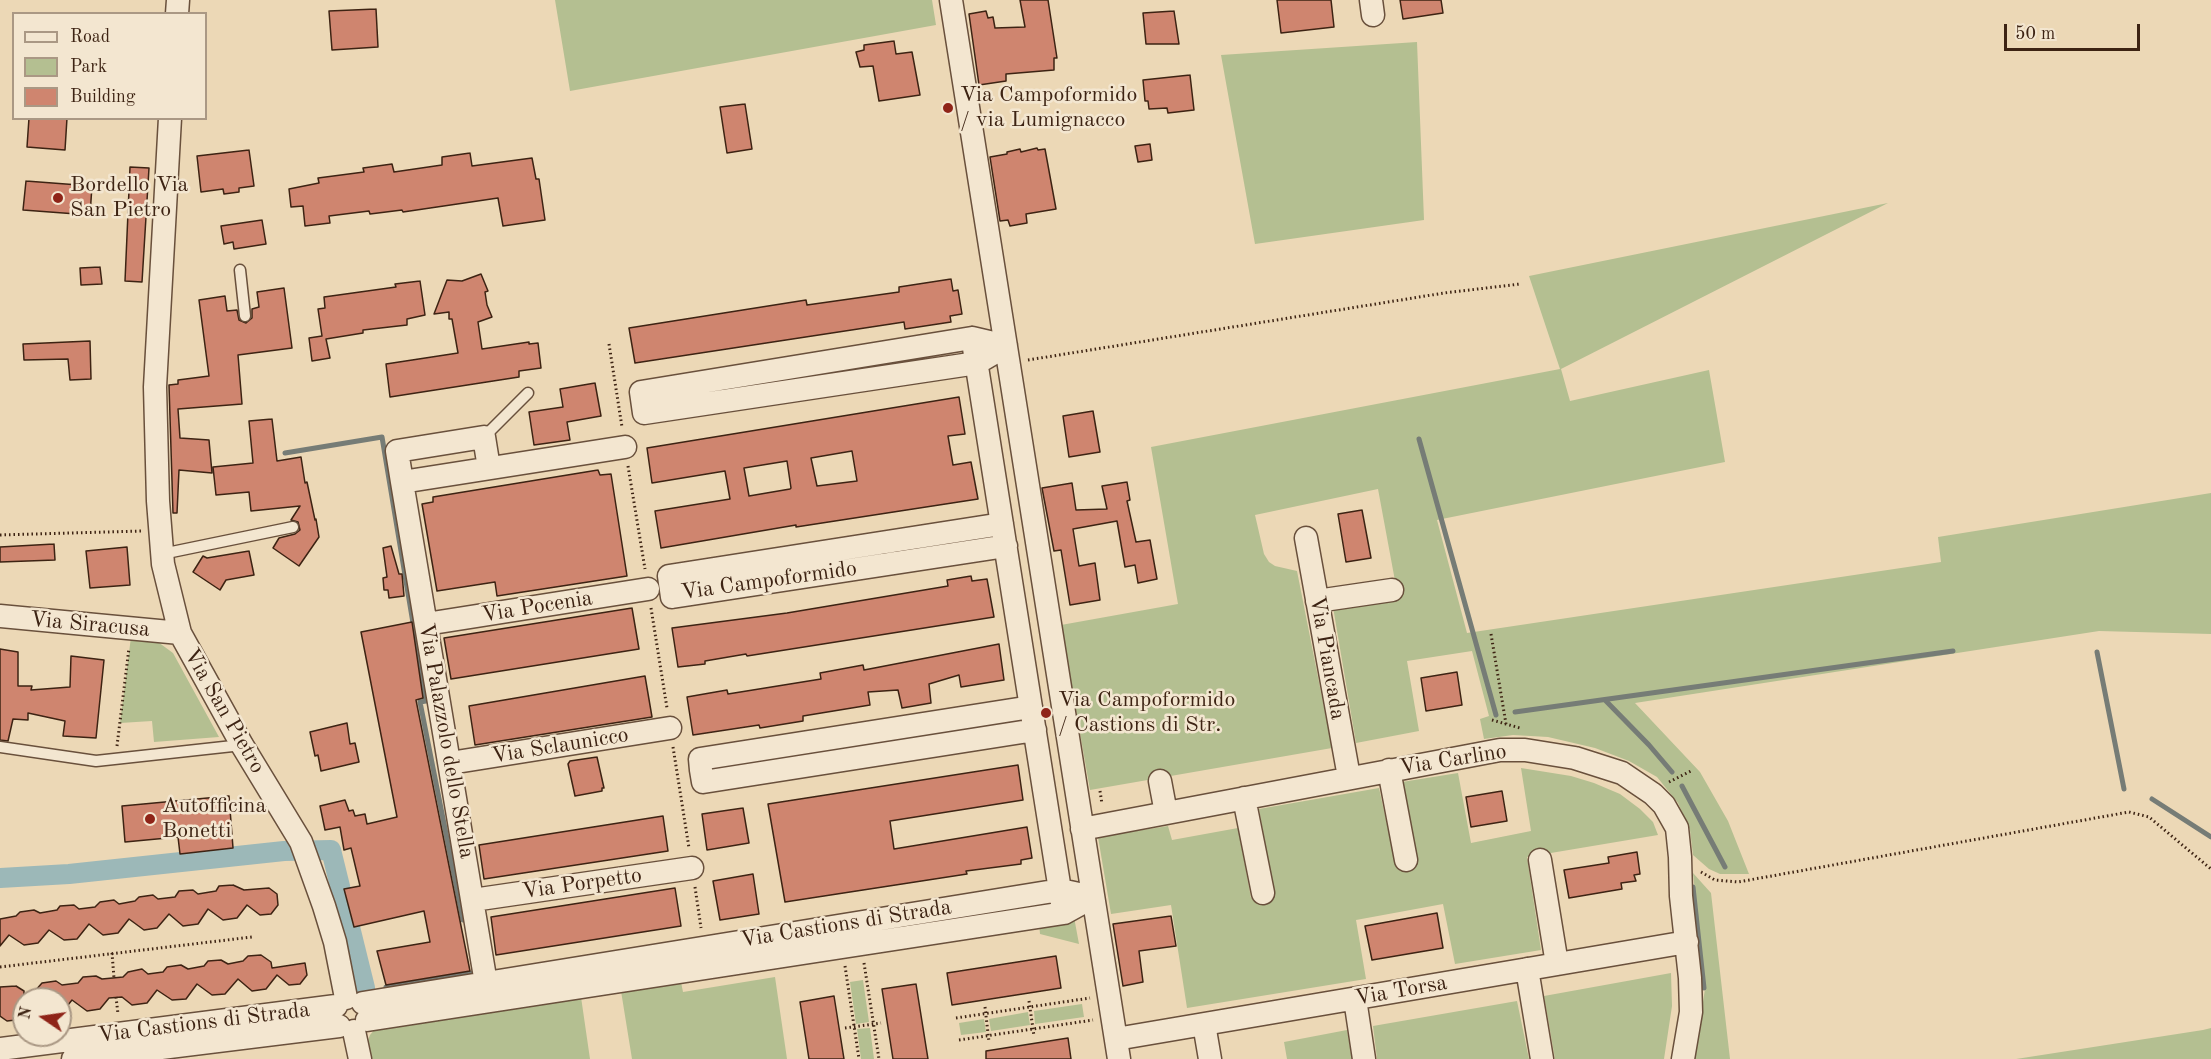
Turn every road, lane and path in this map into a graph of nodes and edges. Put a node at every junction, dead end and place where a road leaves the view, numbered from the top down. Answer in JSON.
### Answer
{"nodes":[{"id":1,"x":951,"y":0,"type":"edge"},
{"id":2,"x":170,"y":120,"type":"edge"},
{"id":3,"x":240,"y":270,"type":"dead end"},
{"id":4,"x":1520,"y":284,"type":"dead end"},
{"id":5,"x":245,"y":316,"type":"dead end"},
{"id":6,"x":972,"y":338,"type":"junction"},
{"id":7,"x":609,"y":344,"type":"dead end"},
{"id":8,"x":1007,"y":355,"type":"junction"},
{"id":9,"x":976,"y":363,"type":"junction"},
{"id":10,"x":528,"y":393,"type":"dead end"},
{"id":11,"x":484,"y":437,"type":"junction"},
{"id":12,"x":625,"y":447,"type":"junction"},
{"id":13,"x":489,"y":468,"type":"junction"},
{"id":14,"x":402,"y":482,"type":"junction"},
{"id":15,"x":293,"y":527,"type":"dead end"},
{"id":16,"x":160,"y":531,"type":"junction"},
{"id":17,"x":1004,"y":535,"type":"junction"},
{"id":18,"x":0,"y":536,"type":"edge"},
{"id":19,"x":1306,"y":538,"type":"dead end"},
{"id":20,"x":162,"y":554,"type":"junction"},
{"id":21,"x":648,"y":590,"type":"junction"},
{"id":22,"x":1392,"y":590,"type":"dead end"},
{"id":23,"x":1317,"y":601,"type":"junction"},
{"id":24,"x":0,"y":616,"type":"edge"},
{"id":25,"x":426,"y":624,"type":"junction"},
{"id":26,"x":132,"y":629,"type":"junction"},
{"id":27,"x":180,"y":633,"type":"junction"},
{"id":28,"x":1491,"y":634,"type":"dead end"},
{"id":29,"x":1031,"y":707,"type":"junction"},
{"id":30,"x":1503,"y":713,"type":"dead end"},
{"id":31,"x":670,"y":728,"type":"junction"},
{"id":32,"x":1035,"y":730,"type":"junction"},
{"id":33,"x":242,"y":745,"type":"junction"},
{"id":34,"x":0,"y":747,"type":"edge"},
{"id":35,"x":116,"y":759,"type":"junction"},
{"id":36,"x":450,"y":763,"type":"junction"},
{"id":37,"x":1389,"y":770,"type":"junction"},
{"id":38,"x":1349,"y":777,"type":"junction"},
{"id":39,"x":1160,"y":781,"type":"dead end"},
{"id":40,"x":1100,"y":791,"type":"dead end"},
{"id":41,"x":1244,"y":798,"type":"junction"},
{"id":42,"x":1103,"y":807,"type":"dead end"},
{"id":43,"x":1166,"y":813,"type":"junction"},
{"id":44,"x":1082,"y":829,"type":"junction"},
{"id":45,"x":1406,"y":860,"type":"dead end"},
{"id":46,"x":1540,"y":860,"type":"dead end"},
{"id":47,"x":692,"y":868,"type":"junction"},
{"id":48,"x":2211,"y":869,"type":"edge"},
{"id":49,"x":1697,"y":870,"type":"dead end"},
{"id":50,"x":1060,"y":890,"type":"junction"},
{"id":51,"x":1263,"y":893,"type":"dead end"},
{"id":52,"x":1093,"y":897,"type":"junction"},
{"id":53,"x":473,"y":900,"type":"junction"},
{"id":54,"x":1064,"y":913,"type":"junction"},
{"id":55,"x":914,"y":925,"type":"junction"},
{"id":56,"x":252,"y":937,"type":"dead end"},
{"id":57,"x":1687,"y":942,"type":"junction"},
{"id":58,"x":851,"y":945,"type":"junction"},
{"id":59,"x":782,"y":946,"type":"junction"},
{"id":60,"x":705,"y":947,"type":"junction"},
{"id":61,"x":112,"y":953,"type":"junction"},
{"id":62,"x":1557,"y":964,"type":"junction"},
{"id":63,"x":0,"y":967,"type":"edge"},
{"id":64,"x":1527,"y":969,"type":"junction"},
{"id":65,"x":596,"y":975,"type":"junction"},
{"id":66,"x":114,"y":978,"type":"dead end"},
{"id":67,"x":488,"y":992,"type":"junction"},
{"id":68,"x":1355,"y":999,"type":"junction"},
{"id":69,"x":1029,"y":1001,"type":"dead end"},
{"id":70,"x":1110,"y":1006,"type":"junction"},
{"id":71,"x":985,"y":1007,"type":"dead end"},
{"id":72,"x":1030,"y":1007,"type":"junction"},
{"id":73,"x":351,"y":1014,"type":"junction"},
{"id":74,"x":986,"y":1014,"type":"junction"},
{"id":75,"x":956,"y":1018,"type":"dead end"},
{"id":76,"x":881,"y":1023,"type":"dead end"},
{"id":77,"x":873,"y":1024,"type":"junction"},
{"id":78,"x":1204,"y":1024,"type":"junction"},
{"id":79,"x":854,"y":1027,"type":"junction"},
{"id":80,"x":845,"y":1028,"type":"dead end"},
{"id":81,"x":1033,"y":1029,"type":"junction"},
{"id":82,"x":213,"y":1031,"type":"junction"},
{"id":83,"x":988,"y":1036,"type":"junction"},
{"id":84,"x":1034,"y":1036,"type":"dead end"},
{"id":85,"x":959,"y":1040,"type":"dead end"},
{"id":86,"x":989,"y":1042,"type":"dead end"},
{"id":87,"x":1117,"y":1049,"type":"edge"},
{"id":88,"x":8,"y":1052,"type":"edge"},
{"id":89,"x":73,"y":1059,"type":"edge"},
{"id":90,"x":360,"y":1059,"type":"edge"},
{"id":91,"x":859,"y":1059,"type":"edge"},
{"id":92,"x":879,"y":1059,"type":"edge"},
{"id":93,"x":1210,"y":1059,"type":"edge"},
{"id":94,"x":1364,"y":1059,"type":"edge"},
{"id":95,"x":1542,"y":1059,"type":"edge"},
{"id":96,"x":1683,"y":1059,"type":"edge"}],
"edges":[{"from":1,"to":8,"type":"street"},
{"from":2,"to":16,"type":"street","name":"Via San Pietro"},
{"from":3,"to":5,"type":"lane"},
{"from":4,"to":8,"type":"path"},
{"from":6,"to":8,"type":"street"},
{"from":6,"to":9,"type":"street"},
{"from":6,"to":9,"type":"street"},
{"from":7,"to":12,"type":"path"},
{"from":8,"to":9,"type":"street"},
{"from":8,"to":44,"type":"street"},
{"from":9,"to":17,"type":"street"},
{"from":10,"to":11,"type":"lane"},
{"from":11,"to":13,"type":"street"},
{"from":11,"to":14,"type":"street","name":"Via Palazzolo dello Stella"},
{"from":12,"to":13,"type":"street"},
{"from":12,"to":21,"type":"path"},
{"from":13,"to":14,"type":"street"},
{"from":14,"to":25,"type":"street","name":"Via Palazzolo dello Stella"},
{"from":15,"to":20,"type":"lane"},
{"from":16,"to":18,"type":"path"},
{"from":16,"to":20,"type":"street","name":"Via San Pietro"},
{"from":17,"to":17,"type":"street","name":"Via Campoformido"},
{"from":17,"to":29,"type":"street"},
{"from":19,"to":23,"type":"street","name":"Via Piancada"},
{"from":20,"to":27,"type":"street","name":"Via San Pietro"},
{"from":21,"to":25,"type":"street","name":"Via Pocenia"},
{"from":21,"to":31,"type":"path"},
{"from":22,"to":23,"type":"street"},
{"from":23,"to":38,"type":"street","name":"Via Piancada"},
{"from":24,"to":26,"type":"street","name":"Via Siracusa"},
{"from":25,"to":36,"type":"street","name":"Via Palazzolo dello Stella"},
{"from":26,"to":27,"type":"street","name":"Via Siracusa"},
{"from":26,"to":35,"type":"path"},
{"from":27,"to":33,"type":"street","name":"Via San Pietro"},
{"from":28,"to":30,"type":"path"},
{"from":29,"to":32,"type":"street"},
{"from":29,"to":32,"type":"street"},
{"from":31,"to":36,"type":"street","name":"Via Sclaunicco"},
{"from":31,"to":47,"type":"path"},
{"from":32,"to":50,"type":"street"},
{"from":33,"to":35,"type":"lane"},
{"from":33,"to":73,"type":"street","name":"Via San Pietro"},
{"from":34,"to":35,"type":"lane"},
{"from":36,"to":53,"type":"street","name":"Via Palazzolo dello Stella"},
{"from":37,"to":38,"type":"street","name":"Via Carlino"},
{"from":37,"to":45,"type":"street"},
{"from":37,"to":57,"type":"street","name":"Via Carlino"},
{"from":38,"to":41,"type":"street","name":"Via Carlino"},
{"from":39,"to":43,"type":"street"},
{"from":40,"to":42,"type":"path"},
{"from":41,"to":43,"type":"street","name":"Via Carlino"},
{"from":41,"to":51,"type":"street"},
{"from":43,"to":44,"type":"street","name":"Via Carlino"},
{"from":44,"to":52,"type":"street"},
{"from":46,"to":62,"type":"street"},
{"from":47,"to":53,"type":"street","name":"Via Porpetto"},
{"from":47,"to":60,"type":"path"},
{"from":48,"to":49,"type":"path"},
{"from":50,"to":52,"type":"street","name":"Via Castions di Strada"},
{"from":50,"to":54,"type":"street"},
{"from":50,"to":55,"type":"street","name":"Via Castions di Strada"},
{"from":52,"to":54,"type":"street","name":"Via Castions di Strada"},
{"from":52,"to":70,"type":"street"},
{"from":53,"to":67,"type":"street","name":"Via Palazzolo dello Stella"},
{"from":54,"to":55,"type":"street","name":"Via Castions di Strada"},
{"from":55,"to":58,"type":"street","name":"Via Castions di Strada"},
{"from":55,"to":59,"type":"street","name":"Via Castions di Strada"},
{"from":56,"to":61,"type":"path"},
{"from":57,"to":62,"type":"street","name":"Via Torsa"},
{"from":57,"to":96,"type":"street","name":"Via Carlino"},
{"from":58,"to":59,"type":"street","name":"Via Castions di Strada"},
{"from":58,"to":77,"type":"path","name":"Via Castions di Strada"},
{"from":58,"to":79,"type":"path","name":"Via Castions di Strada"},
{"from":59,"to":60,"type":"street","name":"Via Castions di Strada"},
{"from":59,"to":65,"type":"street","name":"Via Castions di Strada"},
{"from":60,"to":65,"type":"street","name":"Via Castions di Strada"},
{"from":61,"to":63,"type":"path"},
{"from":61,"to":66,"type":"path"},
{"from":62,"to":64,"type":"street","name":"Via Torsa"},
{"from":64,"to":68,"type":"street","name":"Via Torsa"},
{"from":64,"to":95,"type":"street"},
{"from":65,"to":67,"type":"street","name":"Via Castions di Strada"},
{"from":67,"to":73,"type":"street","name":"Via Castions di Strada"},
{"from":68,"to":78,"type":"street","name":"Via Torsa"},
{"from":68,"to":94,"type":"street"},
{"from":69,"to":72,"type":"path"},
{"from":70,"to":72,"type":"path"},
{"from":70,"to":81,"type":"path"},
{"from":70,"to":87,"type":"street"},
{"from":71,"to":74,"type":"path"},
{"from":72,"to":74,"type":"path"},
{"from":72,"to":81,"type":"path"},
{"from":73,"to":82,"type":"street","name":"Via Castions di Strada"},
{"from":73,"to":90,"type":"street","name":"Via San Pietro"},
{"from":74,"to":75,"type":"path"},
{"from":74,"to":83,"type":"path"},
{"from":76,"to":77,"type":"path"},
{"from":77,"to":79,"type":"path"},
{"from":77,"to":92,"type":"path","name":"Via Castions di Strada"},
{"from":78,"to":87,"type":"street","name":"Via Torsa"},
{"from":78,"to":93,"type":"street"},
{"from":79,"to":80,"type":"path"},
{"from":79,"to":91,"type":"path","name":"Via Castions di Strada"},
{"from":81,"to":83,"type":"path"},
{"from":81,"to":84,"type":"path"},
{"from":82,"to":88,"type":"street","name":"Via Castions di Strada"},
{"from":82,"to":89,"type":"street","name":"Via Castions di Strada"},
{"from":83,"to":85,"type":"path"},
{"from":83,"to":86,"type":"path"}]}
